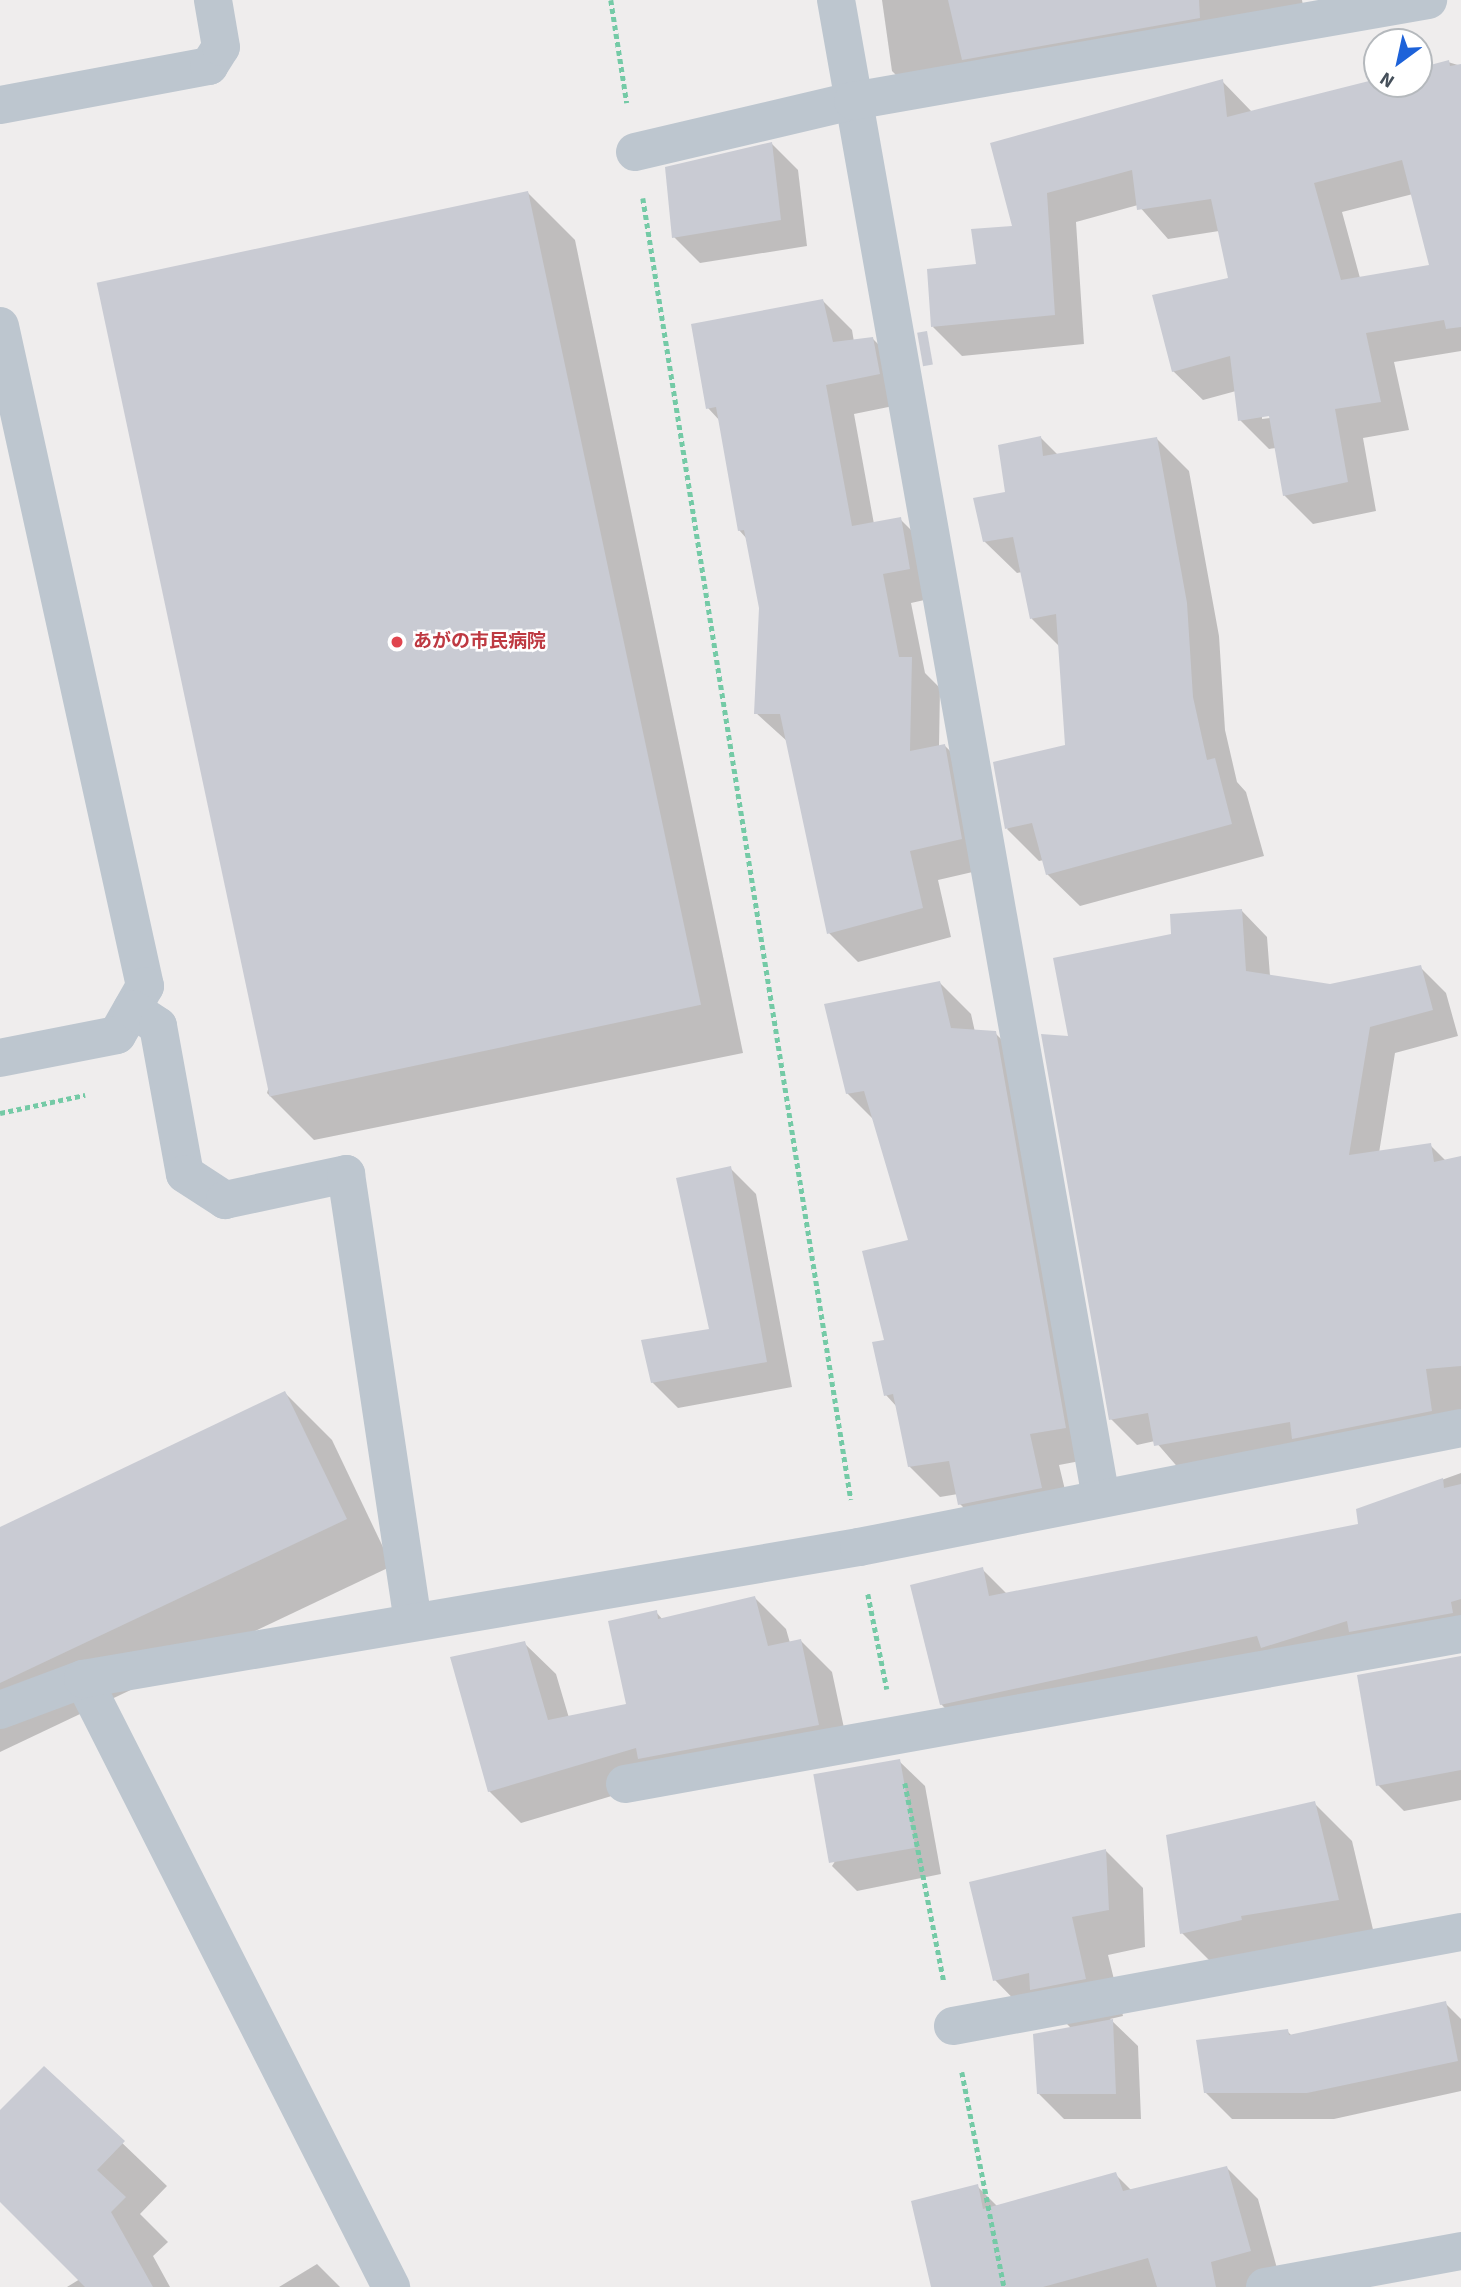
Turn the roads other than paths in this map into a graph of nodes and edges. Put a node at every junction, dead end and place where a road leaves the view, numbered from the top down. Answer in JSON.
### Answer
{"nodes":[{"id":1,"x":213,"y":0,"type":"edge"},
{"id":2,"x":836,"y":0,"type":"edge"},
{"id":3,"x":1428,"y":0,"type":"edge"},
{"id":4,"x":853,"y":101,"type":"junction"},
{"id":5,"x":0,"y":105,"type":"edge"},
{"id":6,"x":635,"y":152,"type":"road end"},
{"id":7,"x":0,"y":326,"type":"edge"},
{"id":8,"x":132,"y":1009,"type":"junction"},
{"id":9,"x":0,"y":1058,"type":"edge"},
{"id":10,"x":1461,"y":1428,"type":"edge"},
{"id":11,"x":1101,"y":1498,"type":"junction"},
{"id":12,"x":413,"y":1622,"type":"junction"},
{"id":13,"x":1461,"y":1634,"type":"edge"},
{"id":14,"x":83,"y":1679,"type":"junction"},
{"id":15,"x":0,"y":1710,"type":"edge"},
{"id":16,"x":625,"y":1784,"type":"dead end"},
{"id":17,"x":1461,"y":1932,"type":"edge"},
{"id":18,"x":953,"y":2026,"type":"road end"},
{"id":19,"x":1461,"y":2251,"type":"edge"},
{"id":20,"x":391,"y":2287,"type":"edge"},
{"id":21,"x":1265,"y":2287,"type":"edge"}],
"edges":[{"from":1,"to":5,"type":"street"},
{"from":2,"to":4,"type":"street"},
{"from":3,"to":4,"type":"street"},
{"from":4,"to":6,"type":"street"},
{"from":4,"to":11,"type":"street"},
{"from":7,"to":8,"type":"street"},
{"from":8,"to":9,"type":"street"},
{"from":8,"to":12,"type":"street"},
{"from":10,"to":11,"type":"street"},
{"from":11,"to":12,"type":"street"},
{"from":12,"to":14,"type":"street"},
{"from":13,"to":16,"type":"street"},
{"from":14,"to":15,"type":"street"},
{"from":14,"to":20,"type":"street"},
{"from":17,"to":18,"type":"street"},
{"from":19,"to":21,"type":"street"}]}
